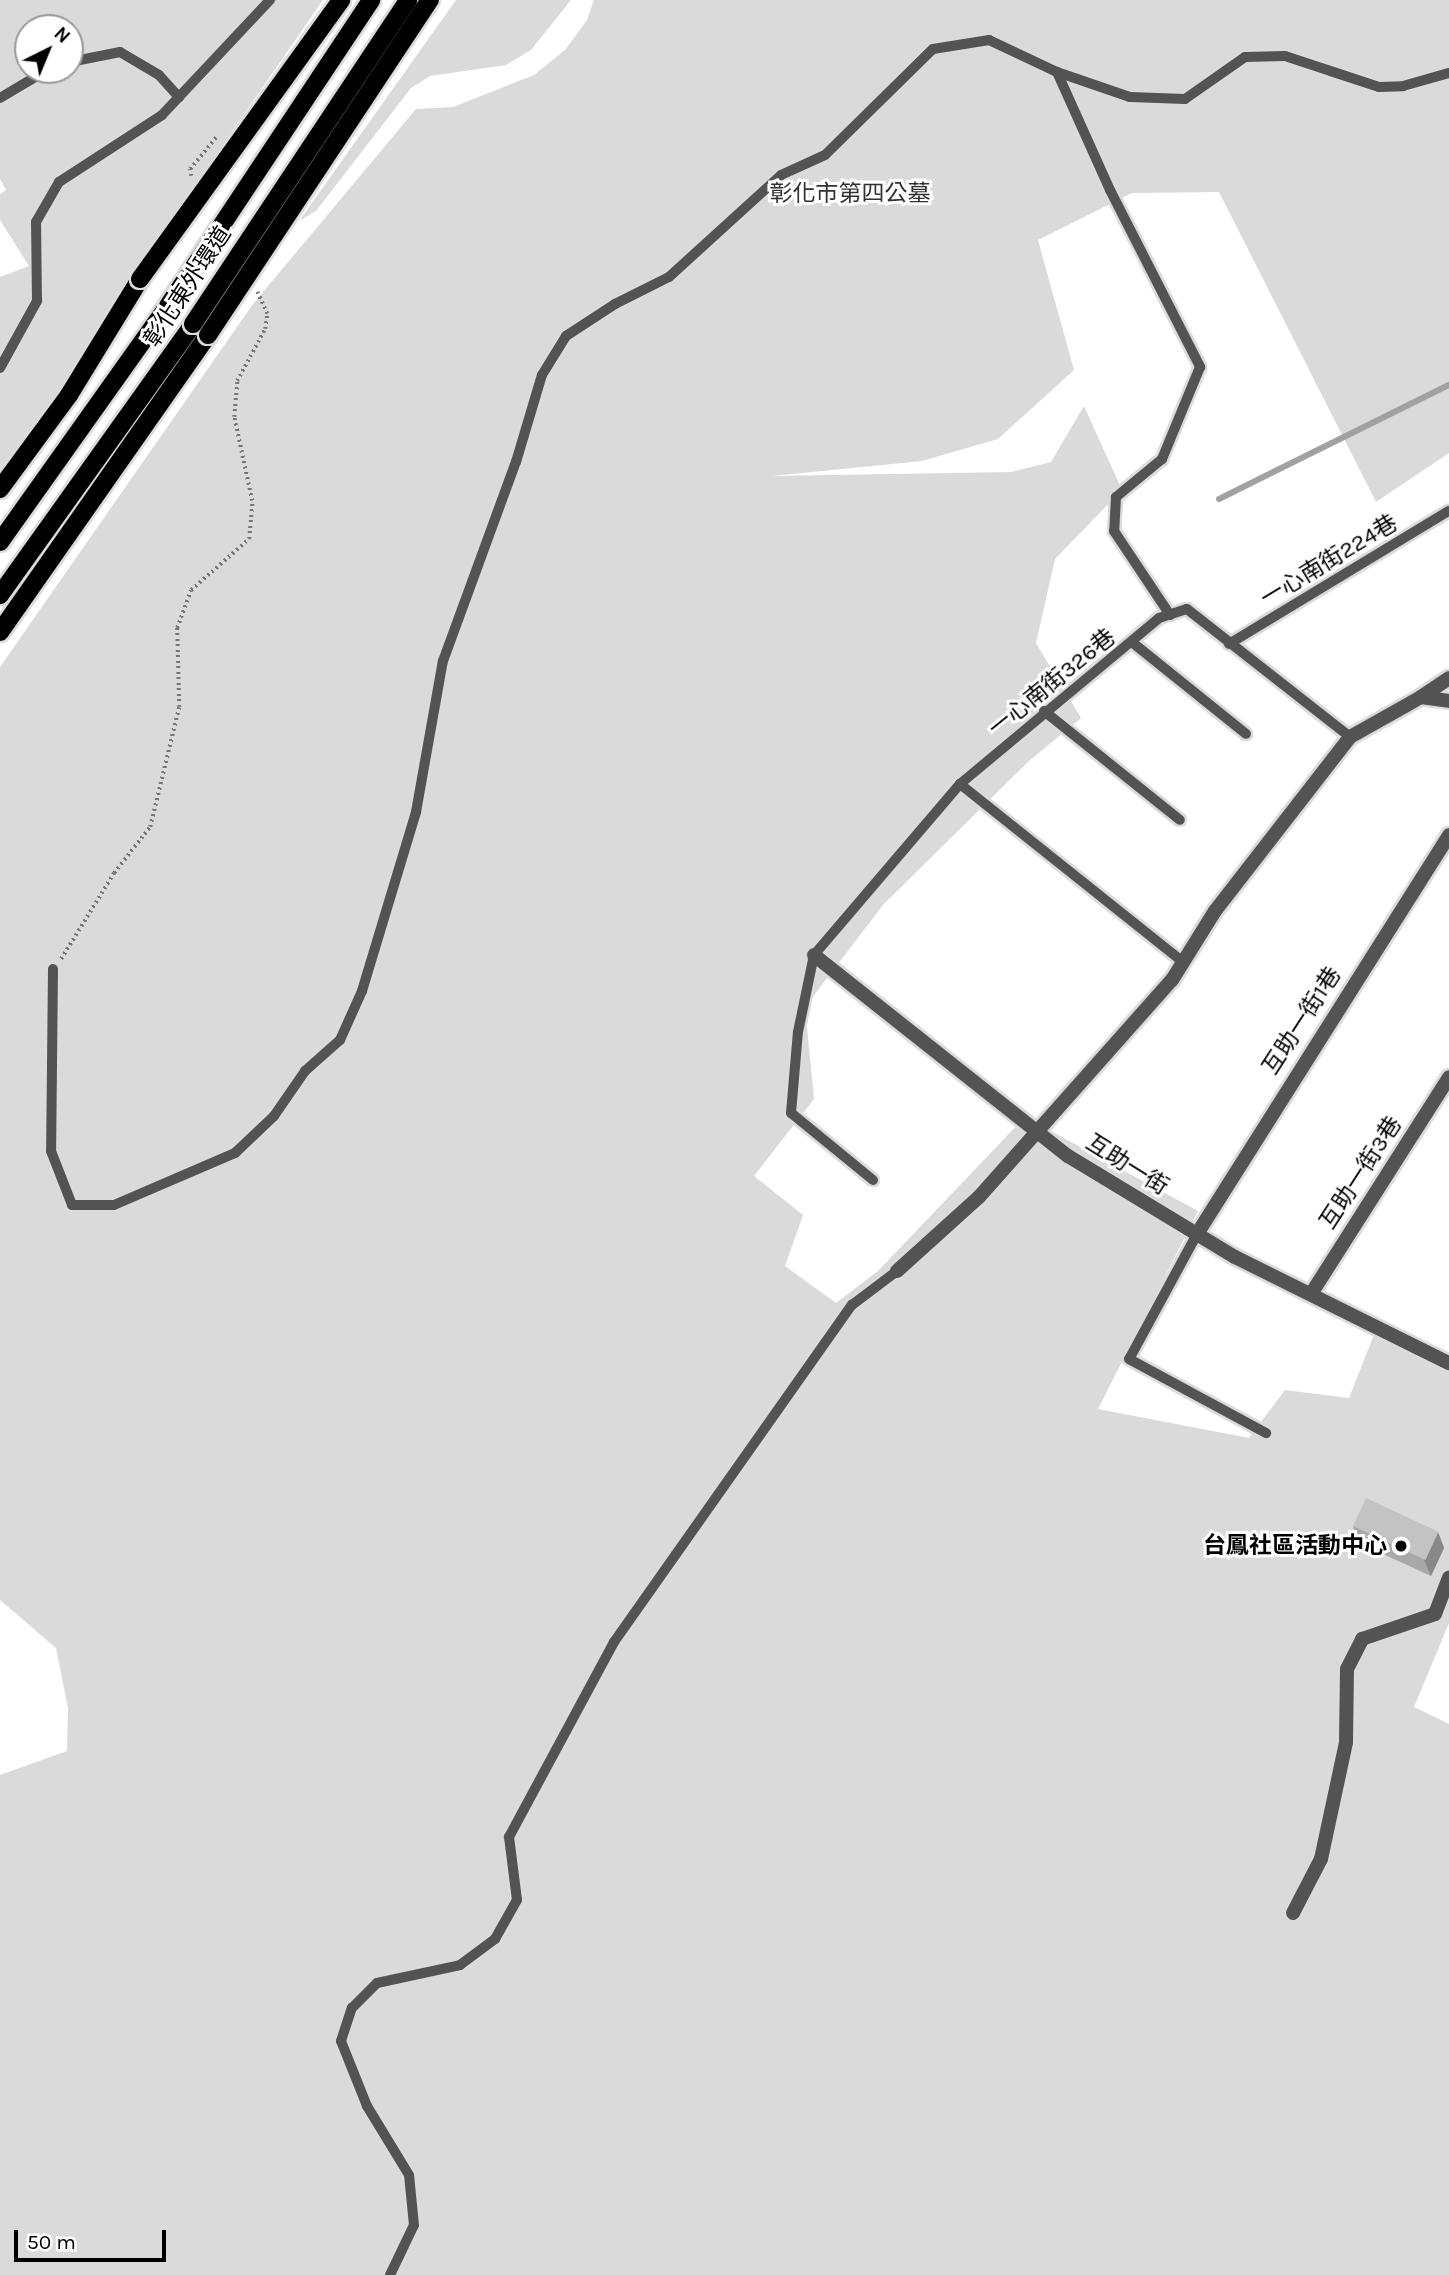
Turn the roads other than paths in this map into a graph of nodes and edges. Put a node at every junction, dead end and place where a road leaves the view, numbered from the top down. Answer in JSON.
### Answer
{"nodes":[{"id":1,"x":270,"y":0,"type":"edge"},
{"id":2,"x":341,"y":0,"type":"edge"},
{"id":3,"x":371,"y":0,"type":"edge"},
{"id":4,"x":408,"y":0,"type":"edge"},
{"id":5,"x":430,"y":0,"type":"edge"},
{"id":6,"x":84,"y":59,"type":"edge"},
{"id":7,"x":1056,"y":72,"type":"junction"},
{"id":8,"x":1449,"y":73,"type":"edge"},
{"id":9,"x":24,"y":84,"type":"edge"},
{"id":10,"x":179,"y":97,"type":"junction"},
{"id":11,"x":0,"y":98,"type":"edge"},
{"id":12,"x":201,"y":330,"type":"junction"},
{"id":13,"x":0,"y":368,"type":"edge"},
{"id":14,"x":0,"y":489,"type":"edge"},
{"id":15,"x":1449,"y":511,"type":"edge"},
{"id":16,"x":0,"y":542,"type":"edge"},
{"id":17,"x":0,"y":595,"type":"edge"},
{"id":18,"x":1170,"y":615,"type":"junction"},
{"id":19,"x":0,"y":632,"type":"edge"},
{"id":20,"x":1133,"y":643,"type":"junction"},
{"id":21,"x":1229,"y":644,"type":"junction"},
{"id":22,"x":1449,"y":678,"type":"edge"},
{"id":23,"x":1421,"y":697,"type":"junction"},
{"id":24,"x":1449,"y":701,"type":"edge"},
{"id":25,"x":1044,"y":711,"type":"junction"},
{"id":26,"x":1246,"y":734,"type":"dead end"},
{"id":27,"x":1350,"y":737,"type":"junction"},
{"id":28,"x":960,"y":784,"type":"junction"},
{"id":29,"x":1181,"y":820,"type":"dead end"},
{"id":30,"x":1449,"y":835,"type":"edge"},
{"id":31,"x":814,"y":955,"type":"junction"},
{"id":32,"x":1183,"y":962,"type":"junction"},
{"id":33,"x":53,"y":969,"type":"road end"},
{"id":34,"x":1449,"y":1077,"type":"edge"},
{"id":35,"x":1036,"y":1135,"type":"junction"},
{"id":36,"x":873,"y":1180,"type":"dead end"},
{"id":37,"x":1197,"y":1234,"type":"junction"},
{"id":38,"x":897,"y":1271,"type":"joint"},
{"id":39,"x":1311,"y":1294,"type":"junction"},
{"id":40,"x":1449,"y":1363,"type":"edge"},
{"id":41,"x":1266,"y":1433,"type":"dead end"},
{"id":42,"x":1449,"y":1578,"type":"edge"},
{"id":43,"x":1293,"y":1913,"type":"dead end"},
{"id":44,"x":390,"y":2275,"type":"edge"}],
"edges":[{"from":1,"to":10,"type":"lane"},
{"from":2,"to":14,"type":"main road","bridge":true},
{"from":3,"to":16,"type":"main road","name":"彰化東外環道","bridge":true},
{"from":4,"to":12,"type":"main road","name":"彰化東外環道","bridge":true},
{"from":5,"to":12,"type":"main road","bridge":true},
{"from":6,"to":10,"type":"lane"},
{"from":7,"to":8,"type":"lane"},
{"from":7,"to":18,"type":"lane"},
{"from":7,"to":33,"type":"lane"},
{"from":9,"to":11,"type":"lane"},
{"from":10,"to":13,"type":"lane"},
{"from":12,"to":17,"type":"main road","name":"彰化東外環道"},
{"from":12,"to":19,"type":"main road"},
{"from":15,"to":21,"type":"lane","name":"一心南街224巷"},
{"from":18,"to":20,"type":"lane","name":"一心南街326巷"},
{"from":18,"to":21,"type":"lane"},
{"from":20,"to":25,"type":"lane","name":"一心南街326巷"},
{"from":20,"to":26,"type":"lane"},
{"from":21,"to":27,"type":"lane"},
{"from":22,"to":23,"type":"street"},
{"from":23,"to":24,"type":"street"},
{"from":23,"to":27,"type":"street"},
{"from":25,"to":28,"type":"lane","name":"一心南街326巷"},
{"from":25,"to":29,"type":"lane"},
{"from":27,"to":32,"type":"street"},
{"from":28,"to":31,"type":"lane","name":"一心南街326巷"},
{"from":28,"to":32,"type":"lane"},
{"from":30,"to":37,"type":"street","name":"互助一街1巷"},
{"from":31,"to":35,"type":"street","name":"互助一街"},
{"from":31,"to":36,"type":"lane"},
{"from":32,"to":35,"type":"street"},
{"from":34,"to":39,"type":"street","name":"互助一街3巷"},
{"from":35,"to":37,"type":"street","name":"互助一街"},
{"from":35,"to":38,"type":"street"},
{"from":37,"to":39,"type":"street","name":"互助一街"},
{"from":37,"to":41,"type":"lane"},
{"from":38,"to":44,"type":"lane"},
{"from":39,"to":40,"type":"street","name":"互助一街"},
{"from":42,"to":43,"type":"street"}]}
